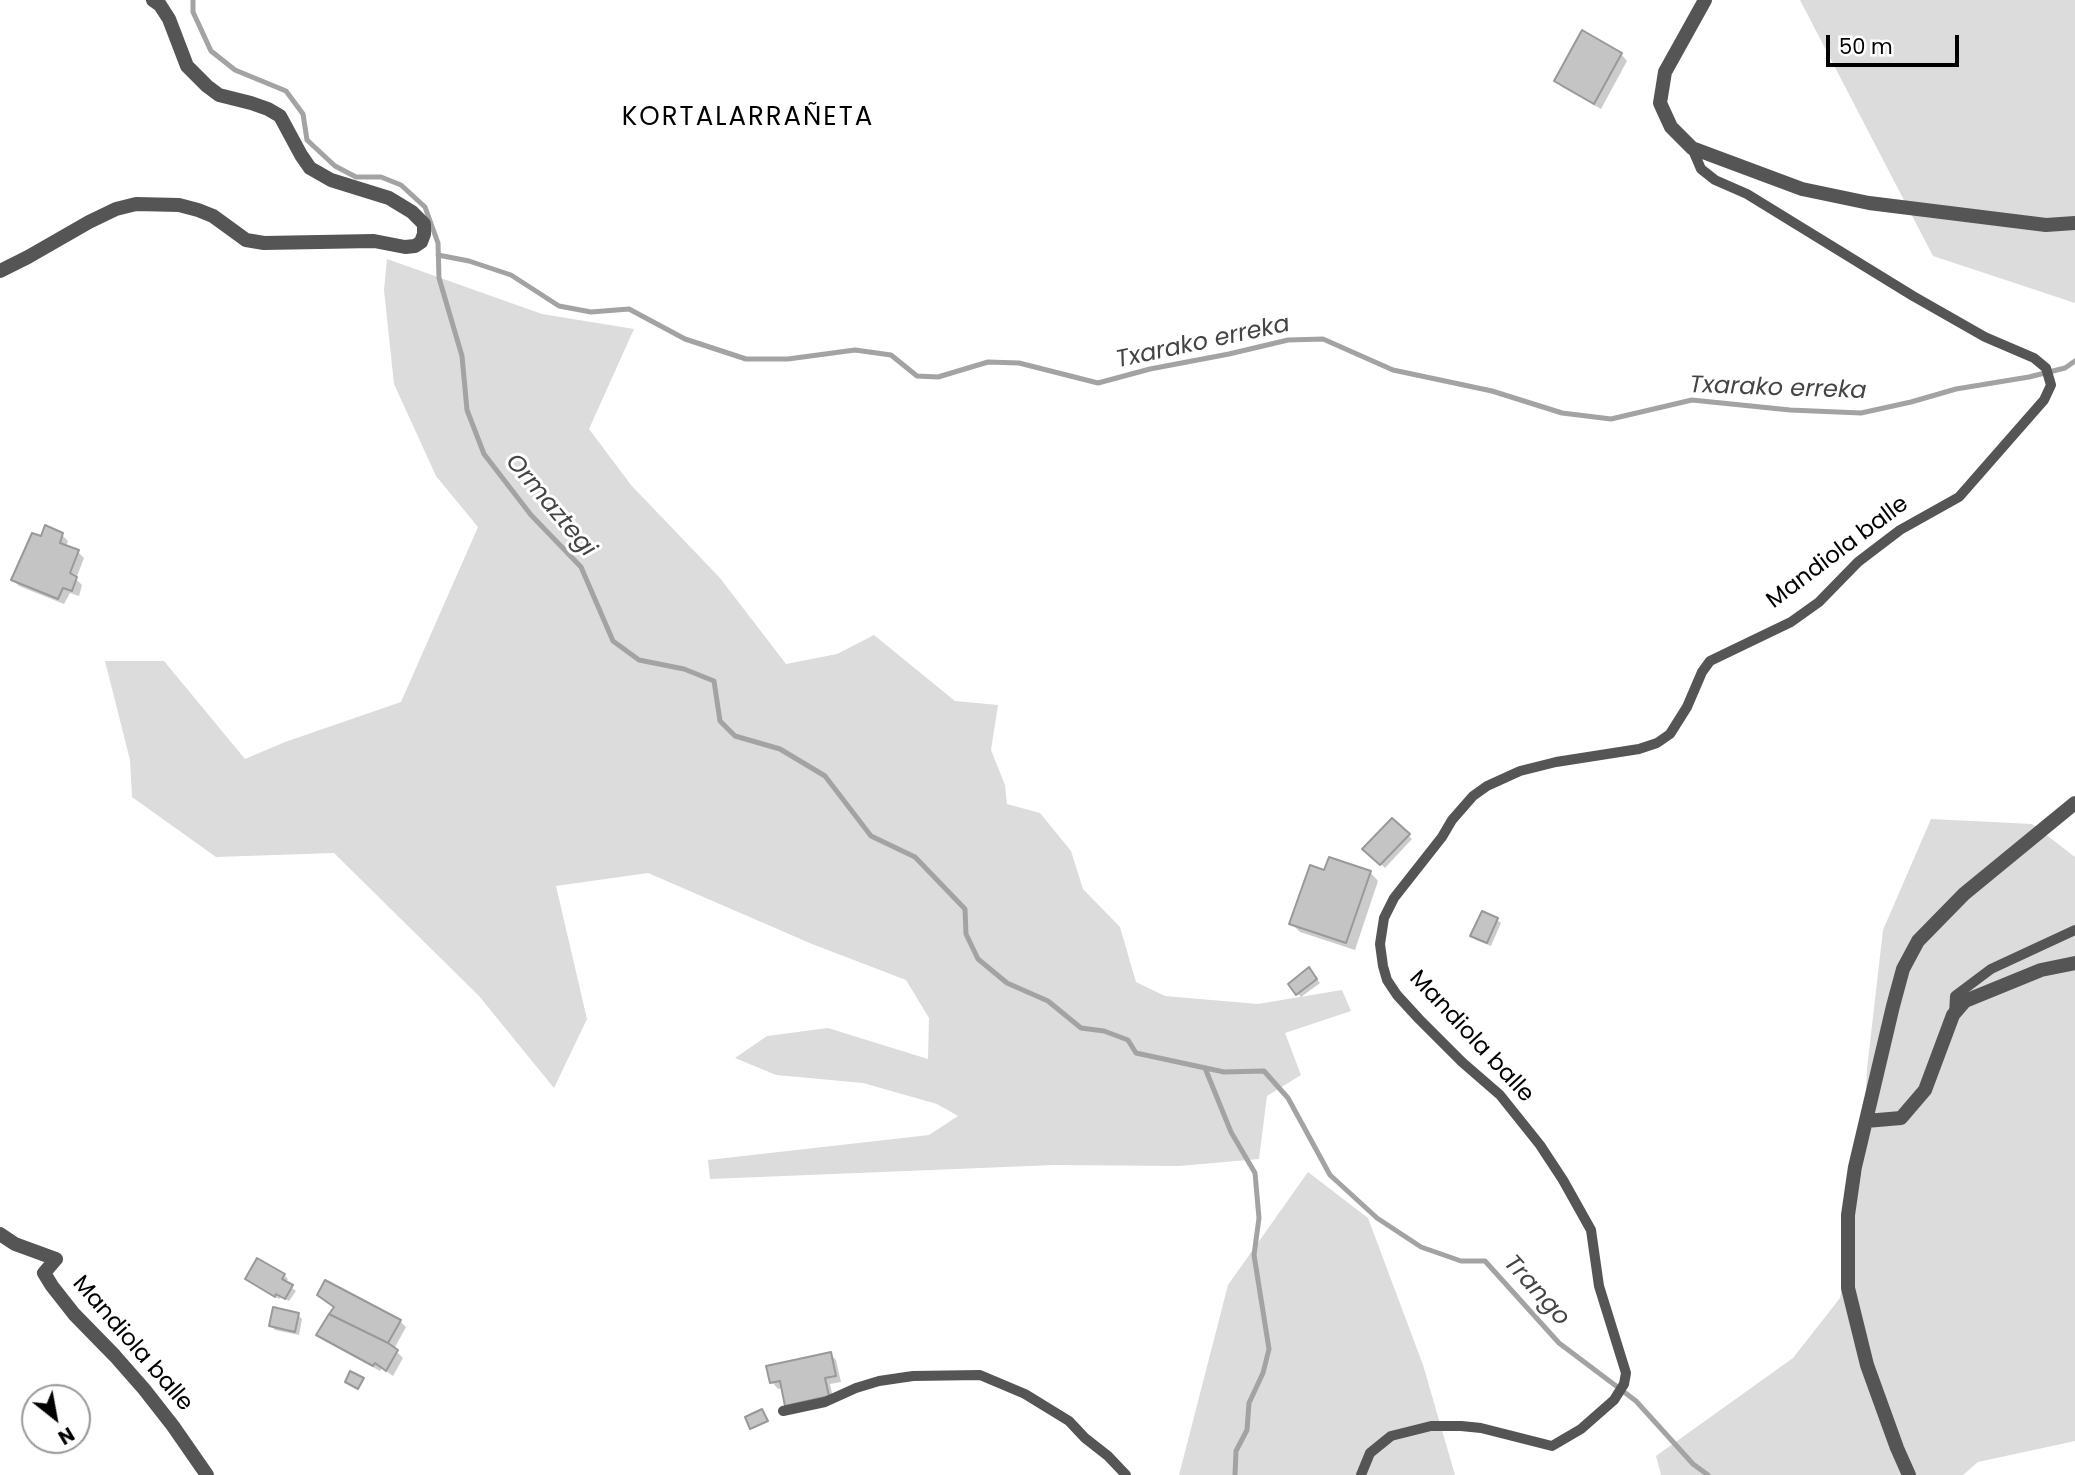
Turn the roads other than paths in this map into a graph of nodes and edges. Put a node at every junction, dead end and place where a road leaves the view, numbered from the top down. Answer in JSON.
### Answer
{"nodes":[{"id":1,"x":153,"y":0,"type":"edge"},
{"id":2,"x":1705,"y":0,"type":"edge"},
{"id":3,"x":1692,"y":148,"type":"junction"},
{"id":4,"x":2075,"y":223,"type":"edge"},
{"id":5,"x":0,"y":271,"type":"edge"},
{"id":6,"x":2075,"y":803,"type":"edge"},
{"id":7,"x":2075,"y":930,"type":"edge"},
{"id":8,"x":2075,"y":963,"type":"edge"},
{"id":9,"x":1954,"y":1015,"type":"junction"},
{"id":10,"x":1866,"y":1121,"type":"junction"},
{"id":11,"x":0,"y":1234,"type":"edge"},
{"id":12,"x":783,"y":1412,"type":"dead end"},
{"id":13,"x":206,"y":1475,"type":"edge"},
{"id":14,"x":1126,"y":1475,"type":"edge"},
{"id":15,"x":1360,"y":1475,"type":"edge"},
{"id":16,"x":1909,"y":1475,"type":"edge"}],
"edges":[{"from":1,"to":5,"type":"street"},
{"from":2,"to":3,"type":"street"},
{"from":3,"to":4,"type":"street"},
{"from":3,"to":15,"type":"lane","name":"Mandiola balle"},
{"from":6,"to":10,"type":"street"},
{"from":7,"to":9,"type":"lane"},
{"from":8,"to":9,"type":"street"},
{"from":9,"to":10,"type":"street"},
{"from":10,"to":16,"type":"street"},
{"from":11,"to":13,"type":"street","name":"Mandiola balle"},
{"from":12,"to":14,"type":"lane"}]}
